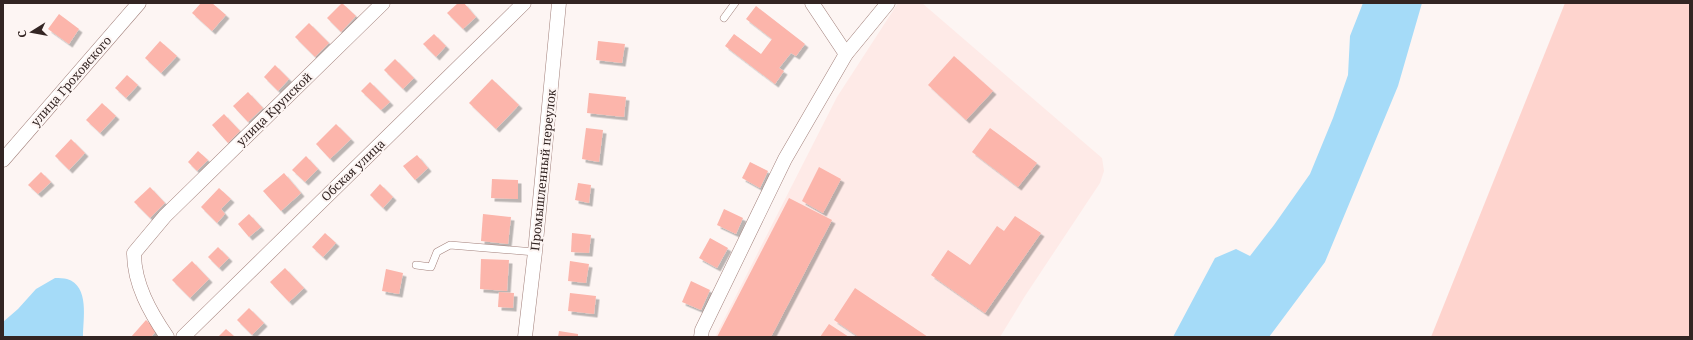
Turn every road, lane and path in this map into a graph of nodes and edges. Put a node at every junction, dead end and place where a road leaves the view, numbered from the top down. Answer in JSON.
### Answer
{"nodes":[{"id":1,"x":139,"y":3,"type":"edge"},
{"id":2,"x":383,"y":3,"type":"edge"},
{"id":3,"x":524,"y":3,"type":"edge"},
{"id":4,"x":559,"y":3,"type":"edge"},
{"id":5,"x":735,"y":3,"type":"edge"},
{"id":6,"x":812,"y":3,"type":"edge"},
{"id":7,"x":888,"y":3,"type":"edge"},
{"id":8,"x":724,"y":18,"type":"dead end"},
{"id":9,"x":846,"y":54,"type":"junction"},
{"id":10,"x":3,"y":160,"type":"edge"},
{"id":11,"x":535,"y":252,"type":"junction"},
{"id":12,"x":416,"y":265,"type":"dead end"},
{"id":13,"x":167,"y":337,"type":"edge"},
{"id":14,"x":183,"y":337,"type":"edge"},
{"id":15,"x":525,"y":337,"type":"edge"},
{"id":16,"x":701,"y":337,"type":"edge"}],
"edges":[{"from":1,"to":10,"type":"street","name":"улица Гроховского"},
{"from":2,"to":13,"type":"street","name":"улица Крупской"},
{"from":3,"to":14,"type":"street","name":"Обская улица"},
{"from":4,"to":11,"type":"street","name":"Промышленный переулок"},
{"from":5,"to":8,"type":"lane"},
{"from":6,"to":9,"type":"street"},
{"from":7,"to":9,"type":"street"},
{"from":9,"to":16,"type":"street"},
{"from":11,"to":12,"type":"lane"},
{"from":11,"to":15,"type":"street","name":"Промышленный переулок"}]}
